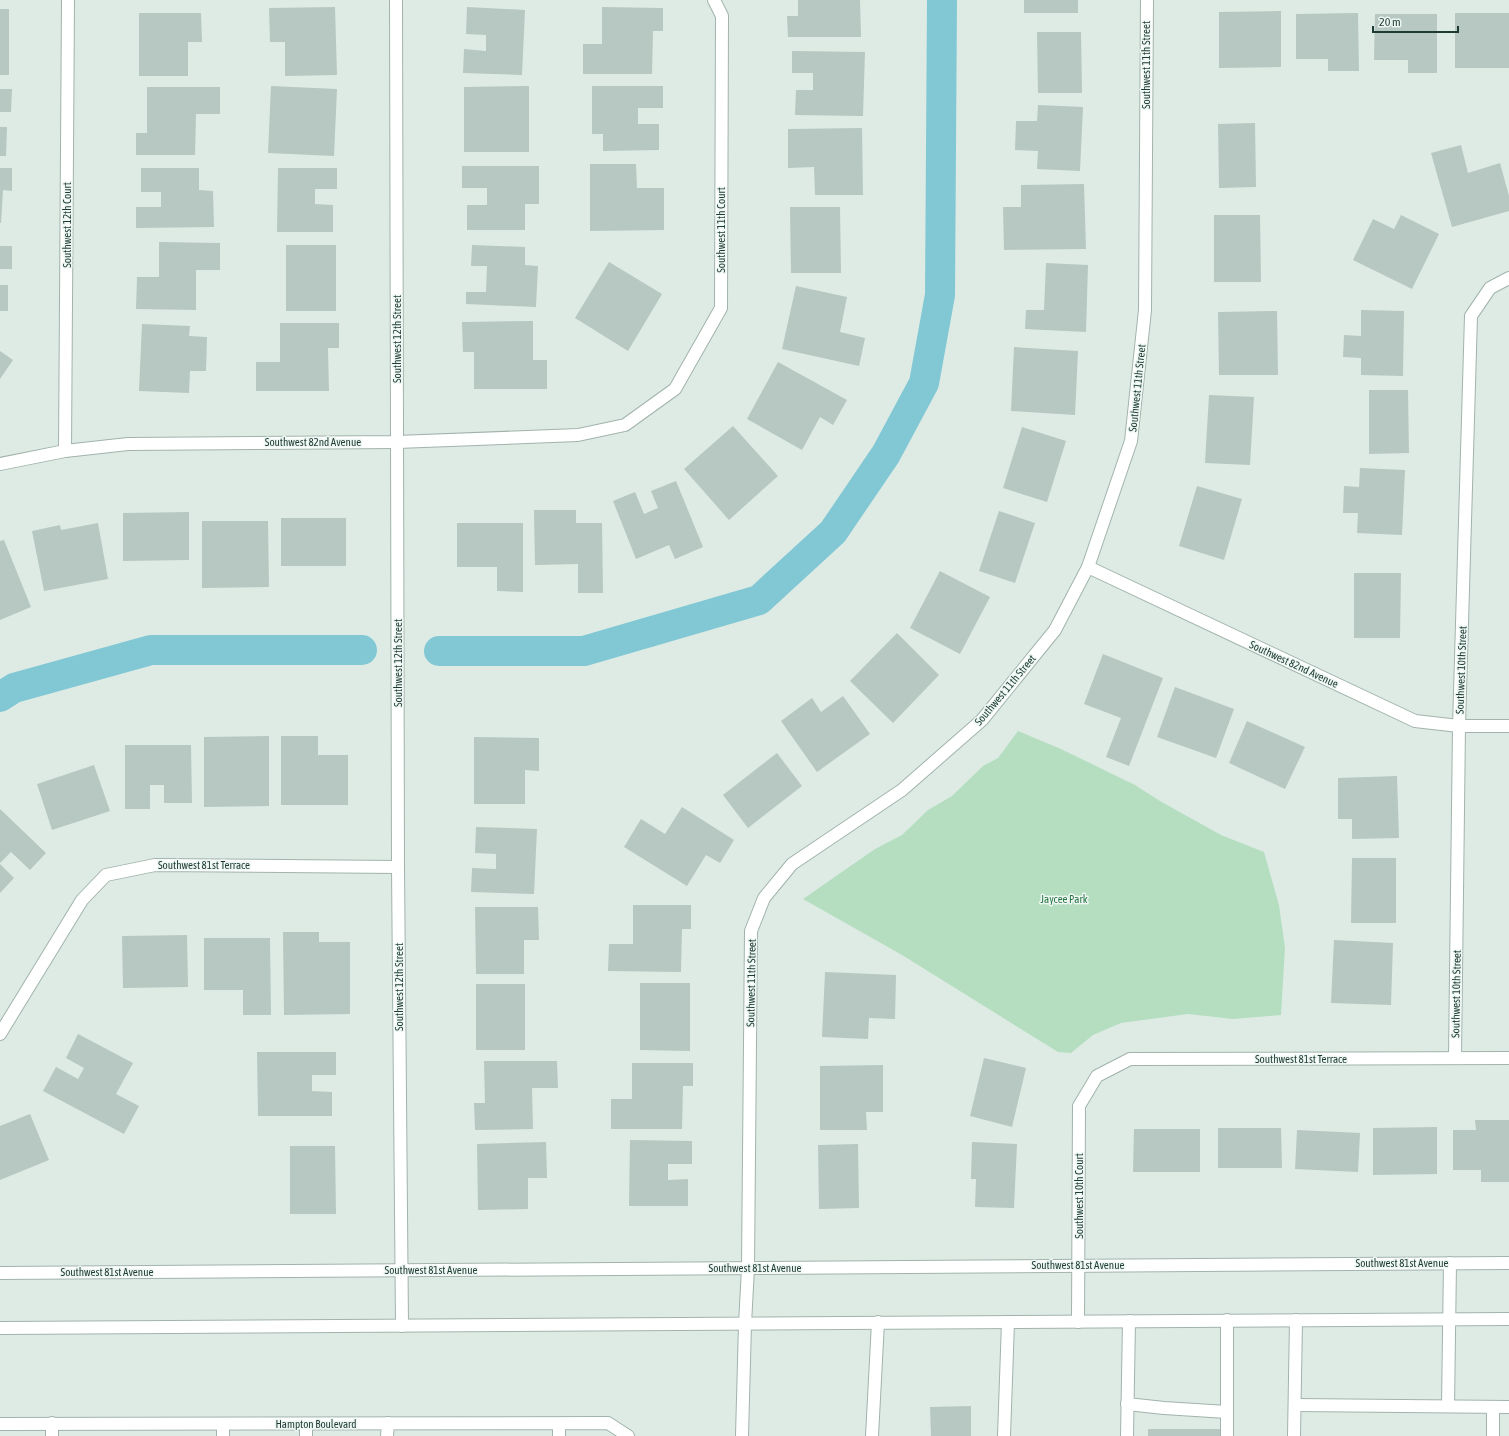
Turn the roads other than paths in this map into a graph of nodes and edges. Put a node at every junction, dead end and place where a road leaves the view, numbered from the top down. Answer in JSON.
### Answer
{"nodes":[{"id":1,"x":68,"y":0,"type":"edge"},
{"id":2,"x":396,"y":0,"type":"edge"},
{"id":3,"x":714,"y":0,"type":"edge"},
{"id":4,"x":1147,"y":0,"type":"edge"},
{"id":5,"x":1509,"y":278,"type":"edge"},
{"id":6,"x":626,"y":425,"type":"joint"},
{"id":7,"x":397,"y":442,"type":"junction"},
{"id":8,"x":65,"y":451,"type":"junction"},
{"id":9,"x":0,"y":464,"type":"edge"},
{"id":10,"x":1088,"y":567,"type":"junction"},
{"id":11,"x":1459,"y":726,"type":"junction"},
{"id":12,"x":1509,"y":726,"type":"edge"},
{"id":13,"x":398,"y":867,"type":"junction"},
{"id":14,"x":0,"y":1034,"type":"edge"},
{"id":15,"x":1455,"y":1058,"type":"junction"},
{"id":16,"x":1509,"y":1058,"type":"edge"},
{"id":17,"x":1097,"y":1076,"type":"joint"},
{"id":18,"x":1450,"y":1263,"type":"junction"},
{"id":19,"x":1509,"y":1263,"type":"edge"},
{"id":20,"x":1079,"y":1265,"type":"junction"},
{"id":21,"x":748,"y":1268,"type":"junction"},
{"id":22,"x":402,"y":1271,"type":"junction"},
{"id":23,"x":0,"y":1273,"type":"edge"},
{"id":24,"x":1449,"y":1319,"type":"junction"},
{"id":25,"x":1509,"y":1319,"type":"edge"},
{"id":26,"x":1227,"y":1320,"type":"junction"},
{"id":27,"x":1296,"y":1320,"type":"junction"},
{"id":28,"x":1129,"y":1321,"type":"junction"},
{"id":29,"x":878,"y":1322,"type":"junction"},
{"id":30,"x":1008,"y":1322,"type":"junction"},
{"id":31,"x":1078,"y":1322,"type":"junction"},
{"id":32,"x":745,"y":1324,"type":"junction"},
{"id":33,"x":402,"y":1326,"type":"junction"},
{"id":34,"x":0,"y":1328,"type":"edge"},
{"id":35,"x":1127,"y":1404,"type":"junction"},
{"id":36,"x":1295,"y":1405,"type":"junction"},
{"id":37,"x":1448,"y":1406,"type":"junction"},
{"id":38,"x":1494,"y":1407,"type":"junction"},
{"id":39,"x":1509,"y":1407,"type":"edge"},
{"id":40,"x":1227,"y":1412,"type":"junction"},
{"id":41,"x":52,"y":1423,"type":"junction"},
{"id":42,"x":388,"y":1423,"type":"junction"},
{"id":43,"x":0,"y":1424,"type":"edge"},
{"id":44,"x":306,"y":1424,"type":"junction"},
{"id":45,"x":223,"y":1430,"type":"edge"},
{"id":46,"x":559,"y":1430,"type":"edge"},
{"id":47,"x":52,"y":1436,"type":"edge"},
{"id":48,"x":306,"y":1436,"type":"edge"},
{"id":49,"x":387,"y":1436,"type":"edge"},
{"id":50,"x":628,"y":1436,"type":"edge"},
{"id":51,"x":742,"y":1436,"type":"edge"},
{"id":52,"x":872,"y":1436,"type":"edge"},
{"id":53,"x":1004,"y":1436,"type":"edge"},
{"id":54,"x":1127,"y":1436,"type":"edge"},
{"id":55,"x":1227,"y":1436,"type":"edge"},
{"id":56,"x":1294,"y":1436,"type":"edge"},
{"id":57,"x":1493,"y":1436,"type":"edge"}],
"edges":[{"from":1,"to":8,"type":"street","name":"Southwest 12th Court"},
{"from":2,"to":7,"type":"street","name":"Southwest 12th Street"},
{"from":3,"to":6,"type":"street","name":"Southwest 11th Court"},
{"from":4,"to":10,"type":"street","name":"Southwest 11th Street"},
{"from":5,"to":11,"type":"street","name":"Southwest 10th Street"},
{"from":6,"to":7,"type":"street","name":"Southwest 82nd Avenue"},
{"from":7,"to":8,"type":"street","name":"Southwest 82nd Avenue"},
{"from":7,"to":13,"type":"street","name":"Southwest 12th Street"},
{"from":8,"to":9,"type":"street","name":"Southwest 82nd Avenue"},
{"from":10,"to":11,"type":"street","name":"Southwest 82nd Avenue"},
{"from":10,"to":21,"type":"street","name":"Southwest 11th Street"},
{"from":11,"to":12,"type":"street","name":"Southwest 82nd Avenue"},
{"from":11,"to":15,"type":"street","name":"Southwest 10th Street"},
{"from":13,"to":14,"type":"street","name":"Southwest 81st Terrace"},
{"from":13,"to":22,"type":"street","name":"Southwest 12th Street"},
{"from":15,"to":16,"type":"street","name":"Southwest 81st Terrace"},
{"from":15,"to":17,"type":"street","name":"Southwest 81st Terrace"},
{"from":17,"to":20,"type":"street","name":"Southwest 10th Court"},
{"from":18,"to":19,"type":"street","name":"Southwest 81st Avenue"},
{"from":18,"to":20,"type":"street","name":"Southwest 81st Avenue"},
{"from":18,"to":24,"type":"street"},
{"from":20,"to":21,"type":"street","name":"Southwest 81st Avenue"},
{"from":20,"to":31,"type":"street","name":"Southwest 10th Court"},
{"from":21,"to":22,"type":"street","name":"Southwest 81st Avenue"},
{"from":21,"to":32,"type":"street","name":"Southwest 11th Street"},
{"from":22,"to":23,"type":"street","name":"Southwest 81st Avenue"},
{"from":22,"to":33,"type":"street","name":"Southwest 12th Street"},
{"from":24,"to":25,"type":"street"},
{"from":24,"to":27,"type":"street"},
{"from":24,"to":37,"type":"street"},
{"from":26,"to":27,"type":"street"},
{"from":26,"to":28,"type":"street"},
{"from":26,"to":40,"type":"street"},
{"from":27,"to":36,"type":"street"},
{"from":28,"to":31,"type":"street"},
{"from":28,"to":35,"type":"street"},
{"from":29,"to":30,"type":"street"},
{"from":29,"to":32,"type":"street"},
{"from":29,"to":52,"type":"street"},
{"from":30,"to":31,"type":"street"},
{"from":30,"to":53,"type":"street"},
{"from":32,"to":33,"type":"street"},
{"from":32,"to":51,"type":"street","name":"Southwest 11th Street"},
{"from":33,"to":34,"type":"street"},
{"from":35,"to":40,"type":"street"},
{"from":35,"to":54,"type":"street"},
{"from":36,"to":37,"type":"street"},
{"from":36,"to":56,"type":"street"},
{"from":37,"to":38,"type":"street"},
{"from":38,"to":39,"type":"street"},
{"from":38,"to":57,"type":"street"},
{"from":40,"to":55,"type":"street"},
{"from":41,"to":43,"type":"street","name":"Hampton Boulevard"},
{"from":41,"to":45,"type":"street","name":"Hampton Boulevard"},
{"from":41,"to":47,"type":"street"},
{"from":42,"to":44,"type":"street","name":"Hampton Boulevard"},
{"from":42,"to":46,"type":"street","name":"Hampton Boulevard"},
{"from":42,"to":49,"type":"street"},
{"from":44,"to":45,"type":"street","name":"Hampton Boulevard"},
{"from":44,"to":48,"type":"street"},
{"from":46,"to":50,"type":"street","name":"Hampton Boulevard"}]}
